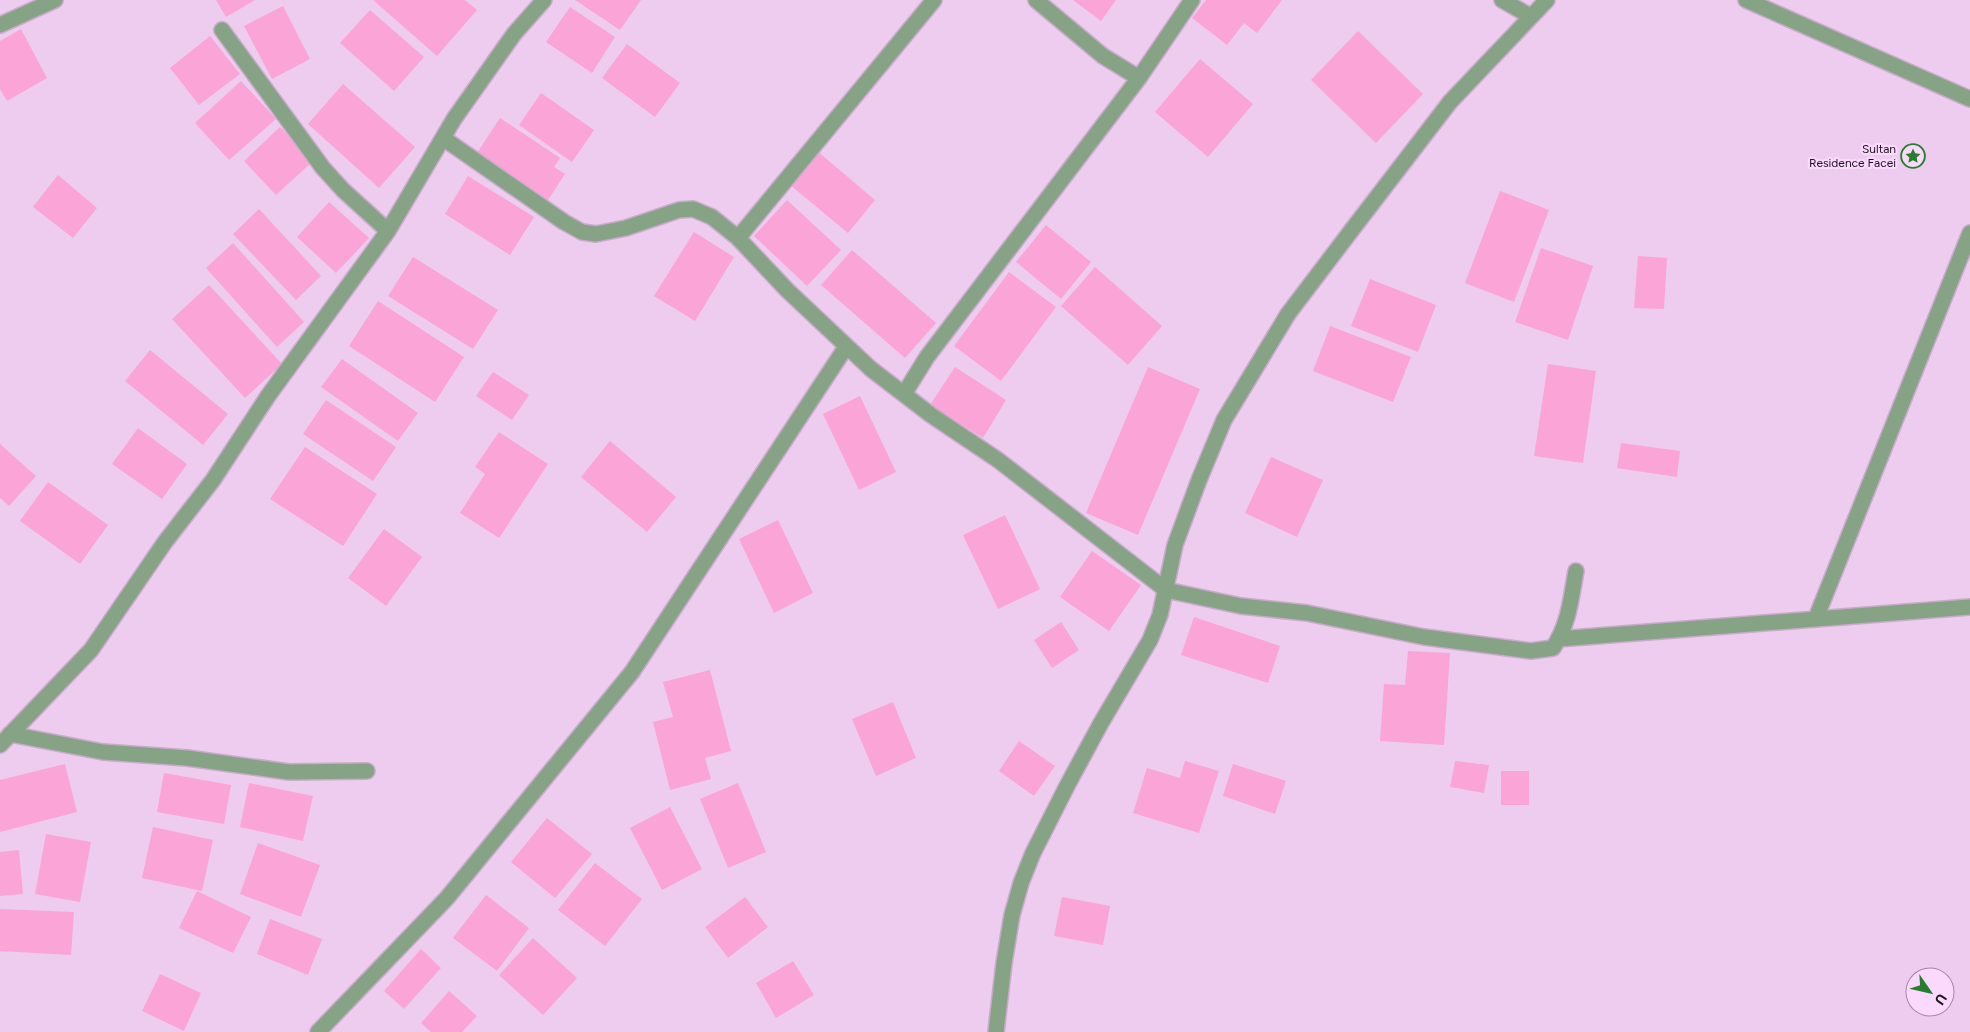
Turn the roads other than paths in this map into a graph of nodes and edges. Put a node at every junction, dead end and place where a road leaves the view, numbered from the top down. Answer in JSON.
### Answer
{"nodes":[{"id":1,"x":55,"y":0,"type":"edge"},
{"id":2,"x":544,"y":0,"type":"edge"},
{"id":3,"x":934,"y":0,"type":"edge"},
{"id":4,"x":1036,"y":0,"type":"edge"},
{"id":5,"x":1192,"y":0,"type":"edge"},
{"id":6,"x":1502,"y":0,"type":"edge"},
{"id":7,"x":1547,"y":0,"type":"edge"},
{"id":8,"x":1746,"y":0,"type":"edge"},
{"id":9,"x":1530,"y":16,"type":"junction"},
{"id":10,"x":0,"y":25,"type":"edge"},
{"id":11,"x":222,"y":30,"type":"dead end"},
{"id":12,"x":1139,"y":78,"type":"junction"},
{"id":13,"x":1970,"y":98,"type":"edge"},
{"id":14,"x":443,"y":138,"type":"junction"},
{"id":15,"x":388,"y":231,"type":"junction"},
{"id":16,"x":1970,"y":233,"type":"edge"},
{"id":17,"x":738,"y":238,"type":"junction"},
{"id":18,"x":846,"y":347,"type":"junction"},
{"id":19,"x":904,"y":394,"type":"junction"},
{"id":20,"x":1576,"y":571,"type":"dead end"},
{"id":21,"x":1166,"y":590,"type":"junction"},
{"id":22,"x":1970,"y":607,"type":"edge"},
{"id":23,"x":1816,"y":618,"type":"junction"},
{"id":24,"x":1558,"y":639,"type":"junction"},
{"id":25,"x":5,"y":740,"type":"edge"},
{"id":26,"x":367,"y":771,"type":"dead end"},
{"id":27,"x":318,"y":1032,"type":"edge"},
{"id":28,"x":996,"y":1032,"type":"edge"}],
"edges":[{"from":1,"to":10,"type":"street"},
{"from":2,"to":14,"type":"street"},
{"from":3,"to":17,"type":"street"},
{"from":4,"to":12,"type":"street"},
{"from":5,"to":12,"type":"street"},
{"from":6,"to":9,"type":"street"},
{"from":7,"to":9,"type":"street"},
{"from":8,"to":13,"type":"street"},
{"from":9,"to":21,"type":"street"},
{"from":11,"to":15,"type":"street"},
{"from":12,"to":19,"type":"street"},
{"from":14,"to":15,"type":"street"},
{"from":14,"to":17,"type":"street"},
{"from":15,"to":25,"type":"street"},
{"from":16,"to":23,"type":"street"},
{"from":17,"to":18,"type":"street"},
{"from":18,"to":19,"type":"street"},
{"from":18,"to":27,"type":"street"},
{"from":19,"to":21,"type":"street"},
{"from":20,"to":24,"type":"street"},
{"from":21,"to":24,"type":"street"},
{"from":21,"to":28,"type":"street"},
{"from":22,"to":23,"type":"street"},
{"from":23,"to":24,"type":"street"},
{"from":25,"to":26,"type":"street"}]}
